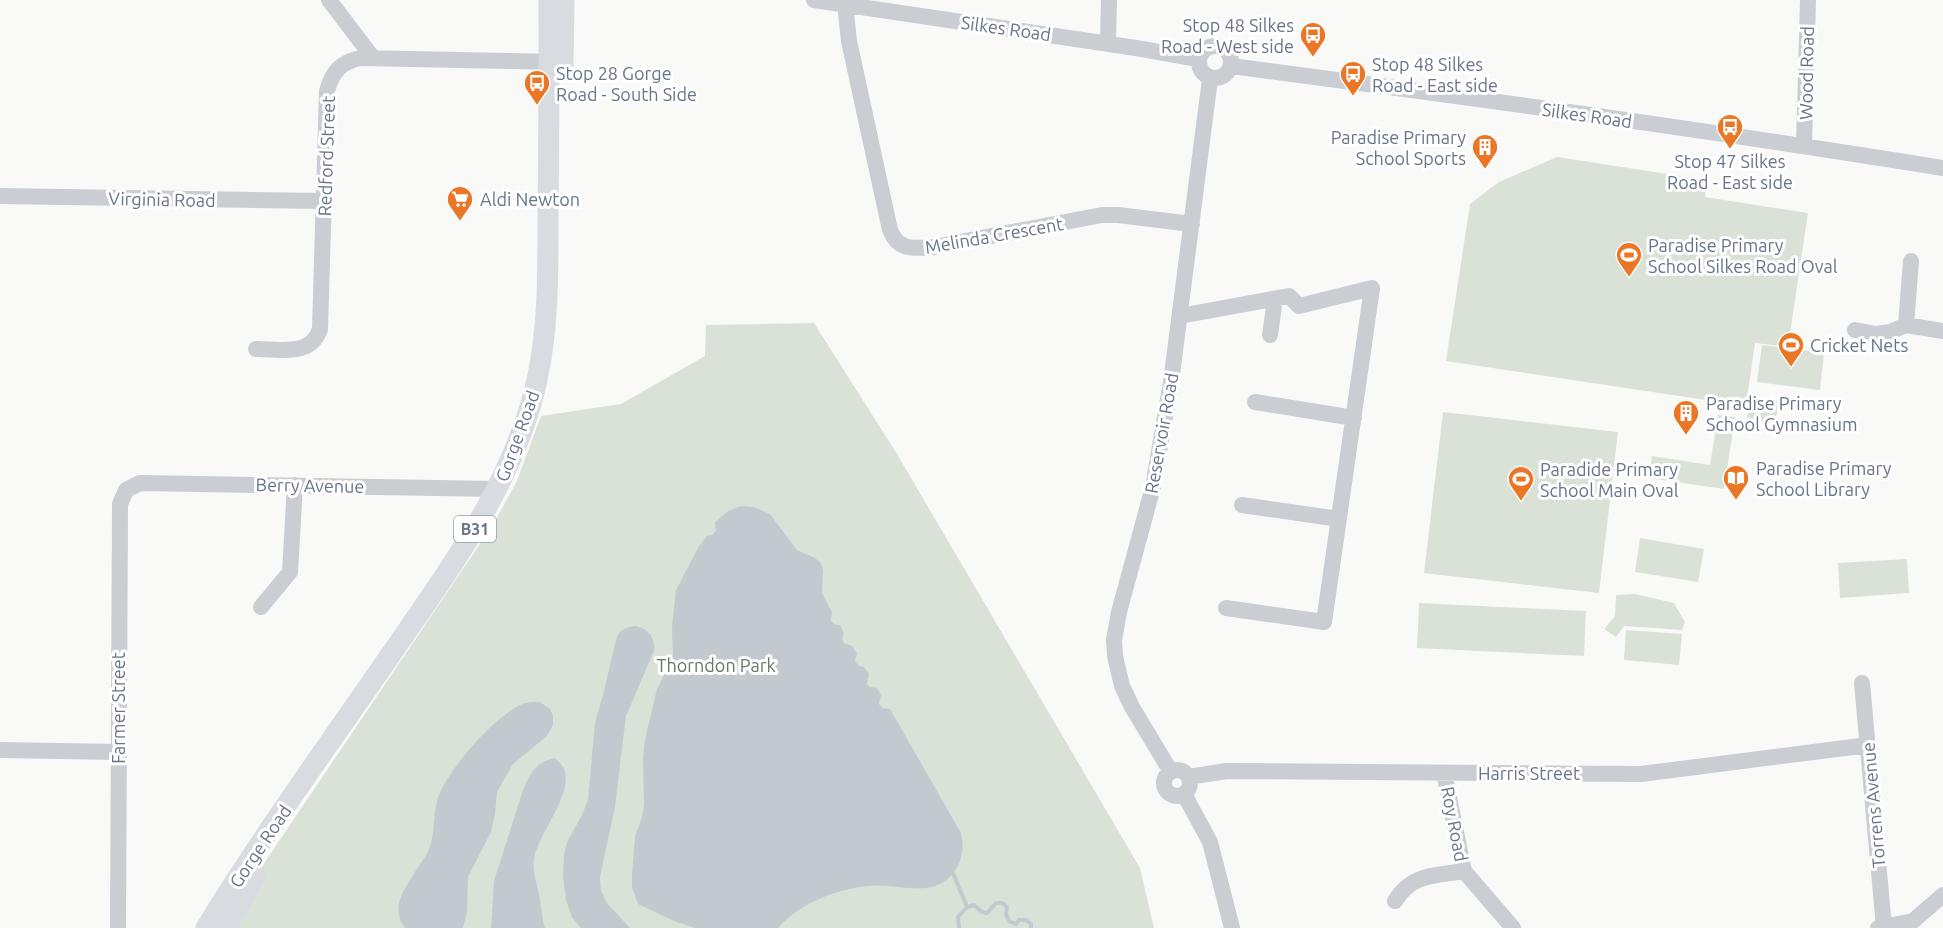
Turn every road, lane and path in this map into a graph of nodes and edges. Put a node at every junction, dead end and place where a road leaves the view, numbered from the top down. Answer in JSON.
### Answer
{"nodes":[{"id":1,"x":329,"y":0,"type":"edge"},
{"id":2,"x":549,"y":0,"type":"edge"},
{"id":3,"x":564,"y":0,"type":"edge"},
{"id":4,"x":814,"y":0,"type":"edge"},
{"id":5,"x":1109,"y":0,"type":"edge"},
{"id":6,"x":1808,"y":0,"type":"edge"},
{"id":7,"x":845,"y":4,"type":"junction"},
{"id":8,"x":1108,"y":43,"type":"junction"},
{"id":9,"x":373,"y":58,"type":"junction"},
{"id":10,"x":1198,"y":59,"type":"junction"},
{"id":11,"x":556,"y":62,"type":"junction"},
{"id":12,"x":1231,"y":66,"type":"junction"},
{"id":13,"x":1210,"y":78,"type":"junction"},
{"id":14,"x":1804,"y":146,"type":"junction"},
{"id":15,"x":1943,"y":168,"type":"edge"},
{"id":16,"x":0,"y":196,"type":"edge"},
{"id":17,"x":324,"y":201,"type":"junction"},
{"id":18,"x":1192,"y":224,"type":"junction"},
{"id":19,"x":1911,"y":261,"type":"dead end"},
{"id":20,"x":1275,"y":299,"type":"junction"},
{"id":21,"x":1180,"y":316,"type":"junction"},
{"id":22,"x":1906,"y":325,"type":"junction"},
{"id":23,"x":1855,"y":330,"type":"dead end"},
{"id":24,"x":1943,"y":331,"type":"edge"},
{"id":25,"x":1270,"y":335,"type":"dead end"},
{"id":26,"x":256,"y":349,"type":"dead end"},
{"id":27,"x":1255,"y":402,"type":"dead end"},
{"id":28,"x":1354,"y":418,"type":"junction"},
{"id":29,"x":295,"y":484,"type":"junction"},
{"id":30,"x":497,"y":489,"type":"junction"},
{"id":31,"x":126,"y":490,"type":"joint"},
{"id":32,"x":1242,"y":505,"type":"dead end"},
{"id":33,"x":1339,"y":519,"type":"junction"},
{"id":34,"x":261,"y":607,"type":"dead end"},
{"id":35,"x":1226,"y":608,"type":"dead end"},
{"id":36,"x":1862,"y":683,"type":"dead end"},
{"id":37,"x":1868,"y":745,"type":"junction"},
{"id":38,"x":0,"y":750,"type":"edge"},
{"id":39,"x":118,"y":752,"type":"junction"},
{"id":40,"x":1171,"y":772,"type":"junction"},
{"id":41,"x":1444,"y":773,"type":"junction"},
{"id":42,"x":1188,"y":777,"type":"junction"},
{"id":43,"x":1184,"y":794,"type":"junction"},
{"id":44,"x":1464,"y":871,"type":"junction"},
{"id":45,"x":1943,"y":895,"type":"edge"},
{"id":46,"x":1395,"y":901,"type":"dead end"},
{"id":47,"x":118,"y":928,"type":"edge"},
{"id":48,"x":206,"y":928,"type":"edge"},
{"id":49,"x":226,"y":928,"type":"edge"},
{"id":50,"x":1232,"y":928,"type":"edge"},
{"id":51,"x":1513,"y":928,"type":"edge"},
{"id":52,"x":1881,"y":928,"type":"edge"}],
"edges":[{"from":1,"to":9,"type":"street"},
{"from":2,"to":11,"type":"main road","name":"Gorge Road","number":"B31"},
{"from":3,"to":11,"type":"main road","name":"Gorge Road","number":"B31"},
{"from":4,"to":7,"type":"street","name":"Silkes Road"},
{"from":5,"to":8,"type":"street"},
{"from":6,"to":14,"type":"street","name":"Wood Road"},
{"from":7,"to":8,"type":"street","name":"Silkes Road"},
{"from":7,"to":18,"type":"street","name":"Melinda Crescent"},
{"from":8,"to":10,"type":"street","name":"Silkes Road"},
{"from":9,"to":11,"type":"street","name":"Redford Street"},
{"from":9,"to":17,"type":"street","name":"Redford Street"},
{"from":10,"to":12,"type":"street"},
{"from":10,"to":13,"type":"street"},
{"from":11,"to":30,"type":"main road","name":"Gorge Road","number":"B31"},
{"from":11,"to":49,"type":"main road","name":"Gorge Road","number":"B31"},
{"from":12,"to":13,"type":"street"},
{"from":12,"to":14,"type":"street","name":"Silkes Road"},
{"from":13,"to":18,"type":"street","name":"Reservoir Road"},
{"from":14,"to":15,"type":"street","name":"Silkes Road"},
{"from":16,"to":17,"type":"street","name":"Virginia Road"},
{"from":17,"to":26,"type":"street","name":"Redford Street"},
{"from":18,"to":21,"type":"street","name":"Reservoir Road"},
{"from":19,"to":22,"type":"street"},
{"from":20,"to":21,"type":"street"},
{"from":20,"to":25,"type":"street"},
{"from":20,"to":28,"type":"street"},
{"from":21,"to":40,"type":"street","name":"Reservoir Road"},
{"from":22,"to":23,"type":"street"},
{"from":22,"to":24,"type":"street"},
{"from":27,"to":28,"type":"street"},
{"from":28,"to":33,"type":"street"},
{"from":29,"to":30,"type":"street","name":"Berry Avenue"},
{"from":29,"to":31,"type":"street","name":"Berry Avenue"},
{"from":29,"to":34,"type":"street"},
{"from":30,"to":48,"type":"main road","name":"Gorge Road","number":"B31"},
{"from":31,"to":39,"type":"street","name":"Farmer Street"},
{"from":32,"to":33,"type":"street"},
{"from":33,"to":35,"type":"street"},
{"from":36,"to":37,"type":"street","name":"Torrens Avenue"},
{"from":37,"to":41,"type":"street","name":"Harris Street"},
{"from":37,"to":52,"type":"street","name":"Torrens Avenue"},
{"from":38,"to":39,"type":"street"},
{"from":39,"to":47,"type":"street","name":"Farmer Street"},
{"from":40,"to":42,"type":"street"},
{"from":40,"to":43,"type":"street"},
{"from":41,"to":42,"type":"street","name":"Harris Street"},
{"from":41,"to":44,"type":"street","name":"Roy Road"},
{"from":42,"to":43,"type":"street"},
{"from":43,"to":50,"type":"street"},
{"from":44,"to":46,"type":"street"},
{"from":44,"to":51,"type":"street","name":"Roy Road"},
{"from":45,"to":52,"type":"street"}]}
